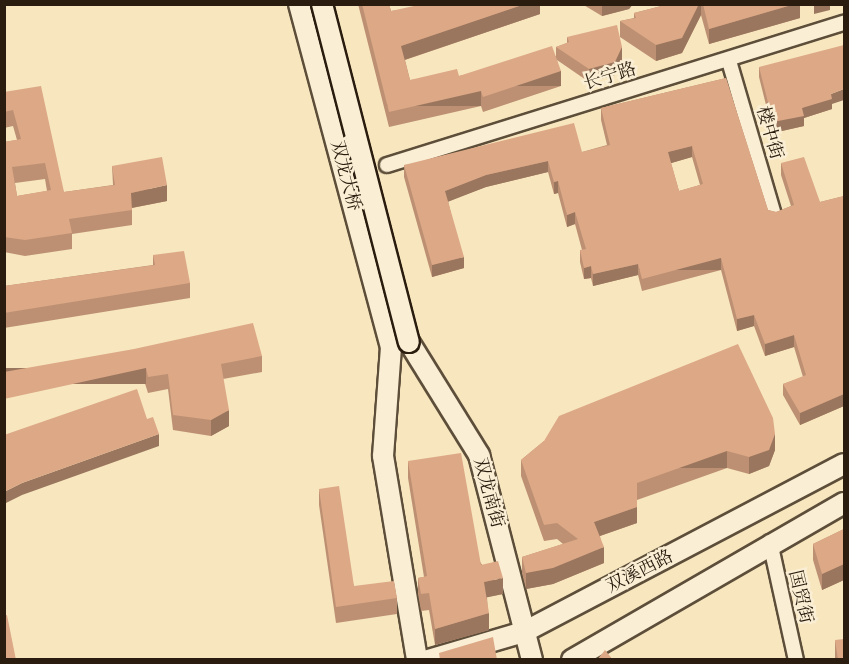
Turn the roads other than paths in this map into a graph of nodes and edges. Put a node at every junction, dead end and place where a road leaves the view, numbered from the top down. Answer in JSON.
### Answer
{"nodes":[{"id":1,"x":299,"y":4,"type":"edge"},
{"id":2,"x":322,"y":4,"type":"edge"},
{"id":3,"x":844,"y":23,"type":"edge"},
{"id":4,"x":729,"y":61,"type":"junction"},
{"id":5,"x":387,"y":165,"type":"dead end"},
{"id":6,"x":774,"y":215,"type":"edge"},
{"id":7,"x":400,"y":344,"type":"junction"},
{"id":8,"x":844,"y":464,"type":"edge"},
{"id":9,"x":844,"y":503,"type":"edge"},
{"id":10,"x":770,"y":543,"type":"junction"},
{"id":11,"x":524,"y":632,"type":"junction"},
{"id":12,"x":417,"y":660,"type":"edge"},
{"id":13,"x":428,"y":660,"type":"edge"},
{"id":14,"x":532,"y":660,"type":"edge"},
{"id":15,"x":572,"y":660,"type":"edge"},
{"id":16,"x":796,"y":660,"type":"edge"}],
"edges":[{"from":1,"to":7,"type":"main road","name":"双龙大桥"},
{"from":2,"to":7,"type":"main road","name":"双龙大桥","bridge":true},
{"from":3,"to":4,"type":"street","name":"长宁路"},
{"from":4,"to":5,"type":"street","name":"长宁路"},
{"from":4,"to":6,"type":"street","name":"楼中街"},
{"from":7,"to":11,"type":"main road","name":"双龙南街"},
{"from":7,"to":12,"type":"main road"},
{"from":8,"to":11,"type":"main road","name":"双溪西路"},
{"from":9,"to":10,"type":"main road"},
{"from":10,"to":15,"type":"main road"},
{"from":10,"to":16,"type":"street","name":"国贸街"},
{"from":11,"to":13,"type":"main road","name":"双溪西路"},
{"from":11,"to":14,"type":"main road","name":"双龙南街"}]}
